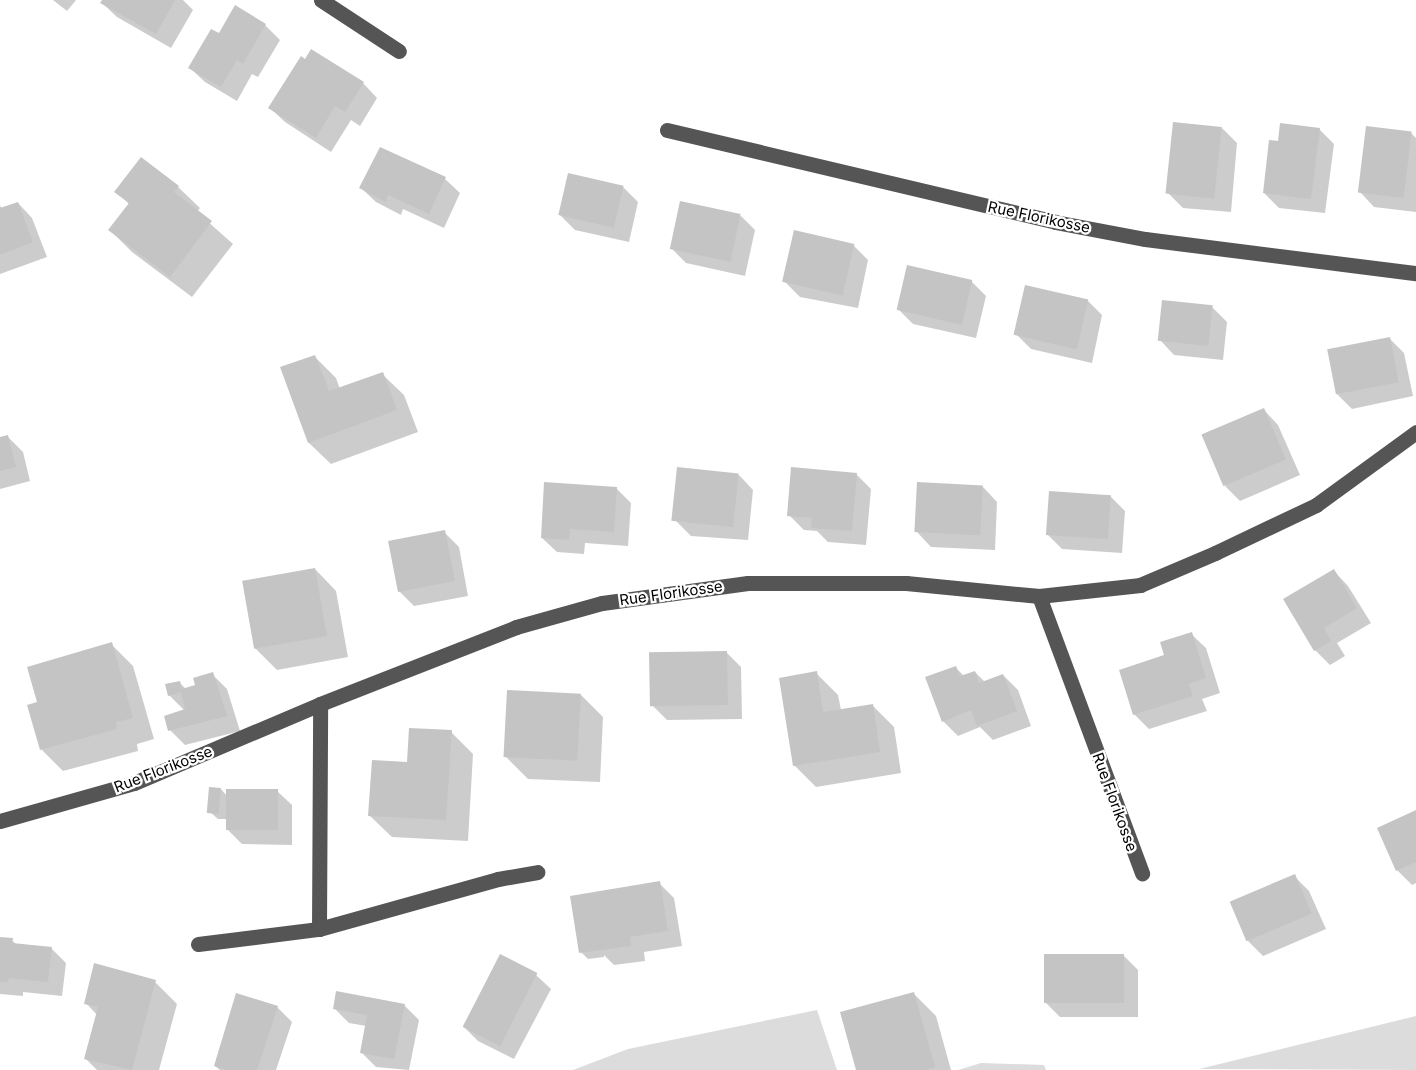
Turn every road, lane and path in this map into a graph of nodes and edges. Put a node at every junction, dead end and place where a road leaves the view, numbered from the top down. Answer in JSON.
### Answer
{"nodes":[{"id":1,"x":321,"y":0,"type":"edge"},
{"id":2,"x":399,"y":51,"type":"dead end"},
{"id":3,"x":667,"y":130,"type":"dead end"},
{"id":4,"x":1416,"y":273,"type":"edge"},
{"id":5,"x":1416,"y":432,"type":"edge"},
{"id":6,"x":1039,"y":596,"type":"junction"},
{"id":7,"x":320,"y":704,"type":"junction"},
{"id":8,"x":0,"y":821,"type":"edge"},
{"id":9,"x":537,"y":872,"type":"dead end"},
{"id":10,"x":1142,"y":873,"type":"dead end"},
{"id":11,"x":319,"y":929,"type":"junction"},
{"id":12,"x":198,"y":944,"type":"dead end"}],
"edges":[{"from":1,"to":2,"type":"street"},
{"from":3,"to":4,"type":"street","name":"Rue Florikosse"},
{"from":5,"to":6,"type":"street","name":"Rue Florikosse"},
{"from":6,"to":7,"type":"street","name":"Rue Florikosse"},
{"from":6,"to":10,"type":"street","name":"Rue Florikosse"},
{"from":7,"to":8,"type":"street","name":"Rue Florikosse"},
{"from":7,"to":11,"type":"street"},
{"from":9,"to":11,"type":"street"},
{"from":11,"to":12,"type":"street"}]}
